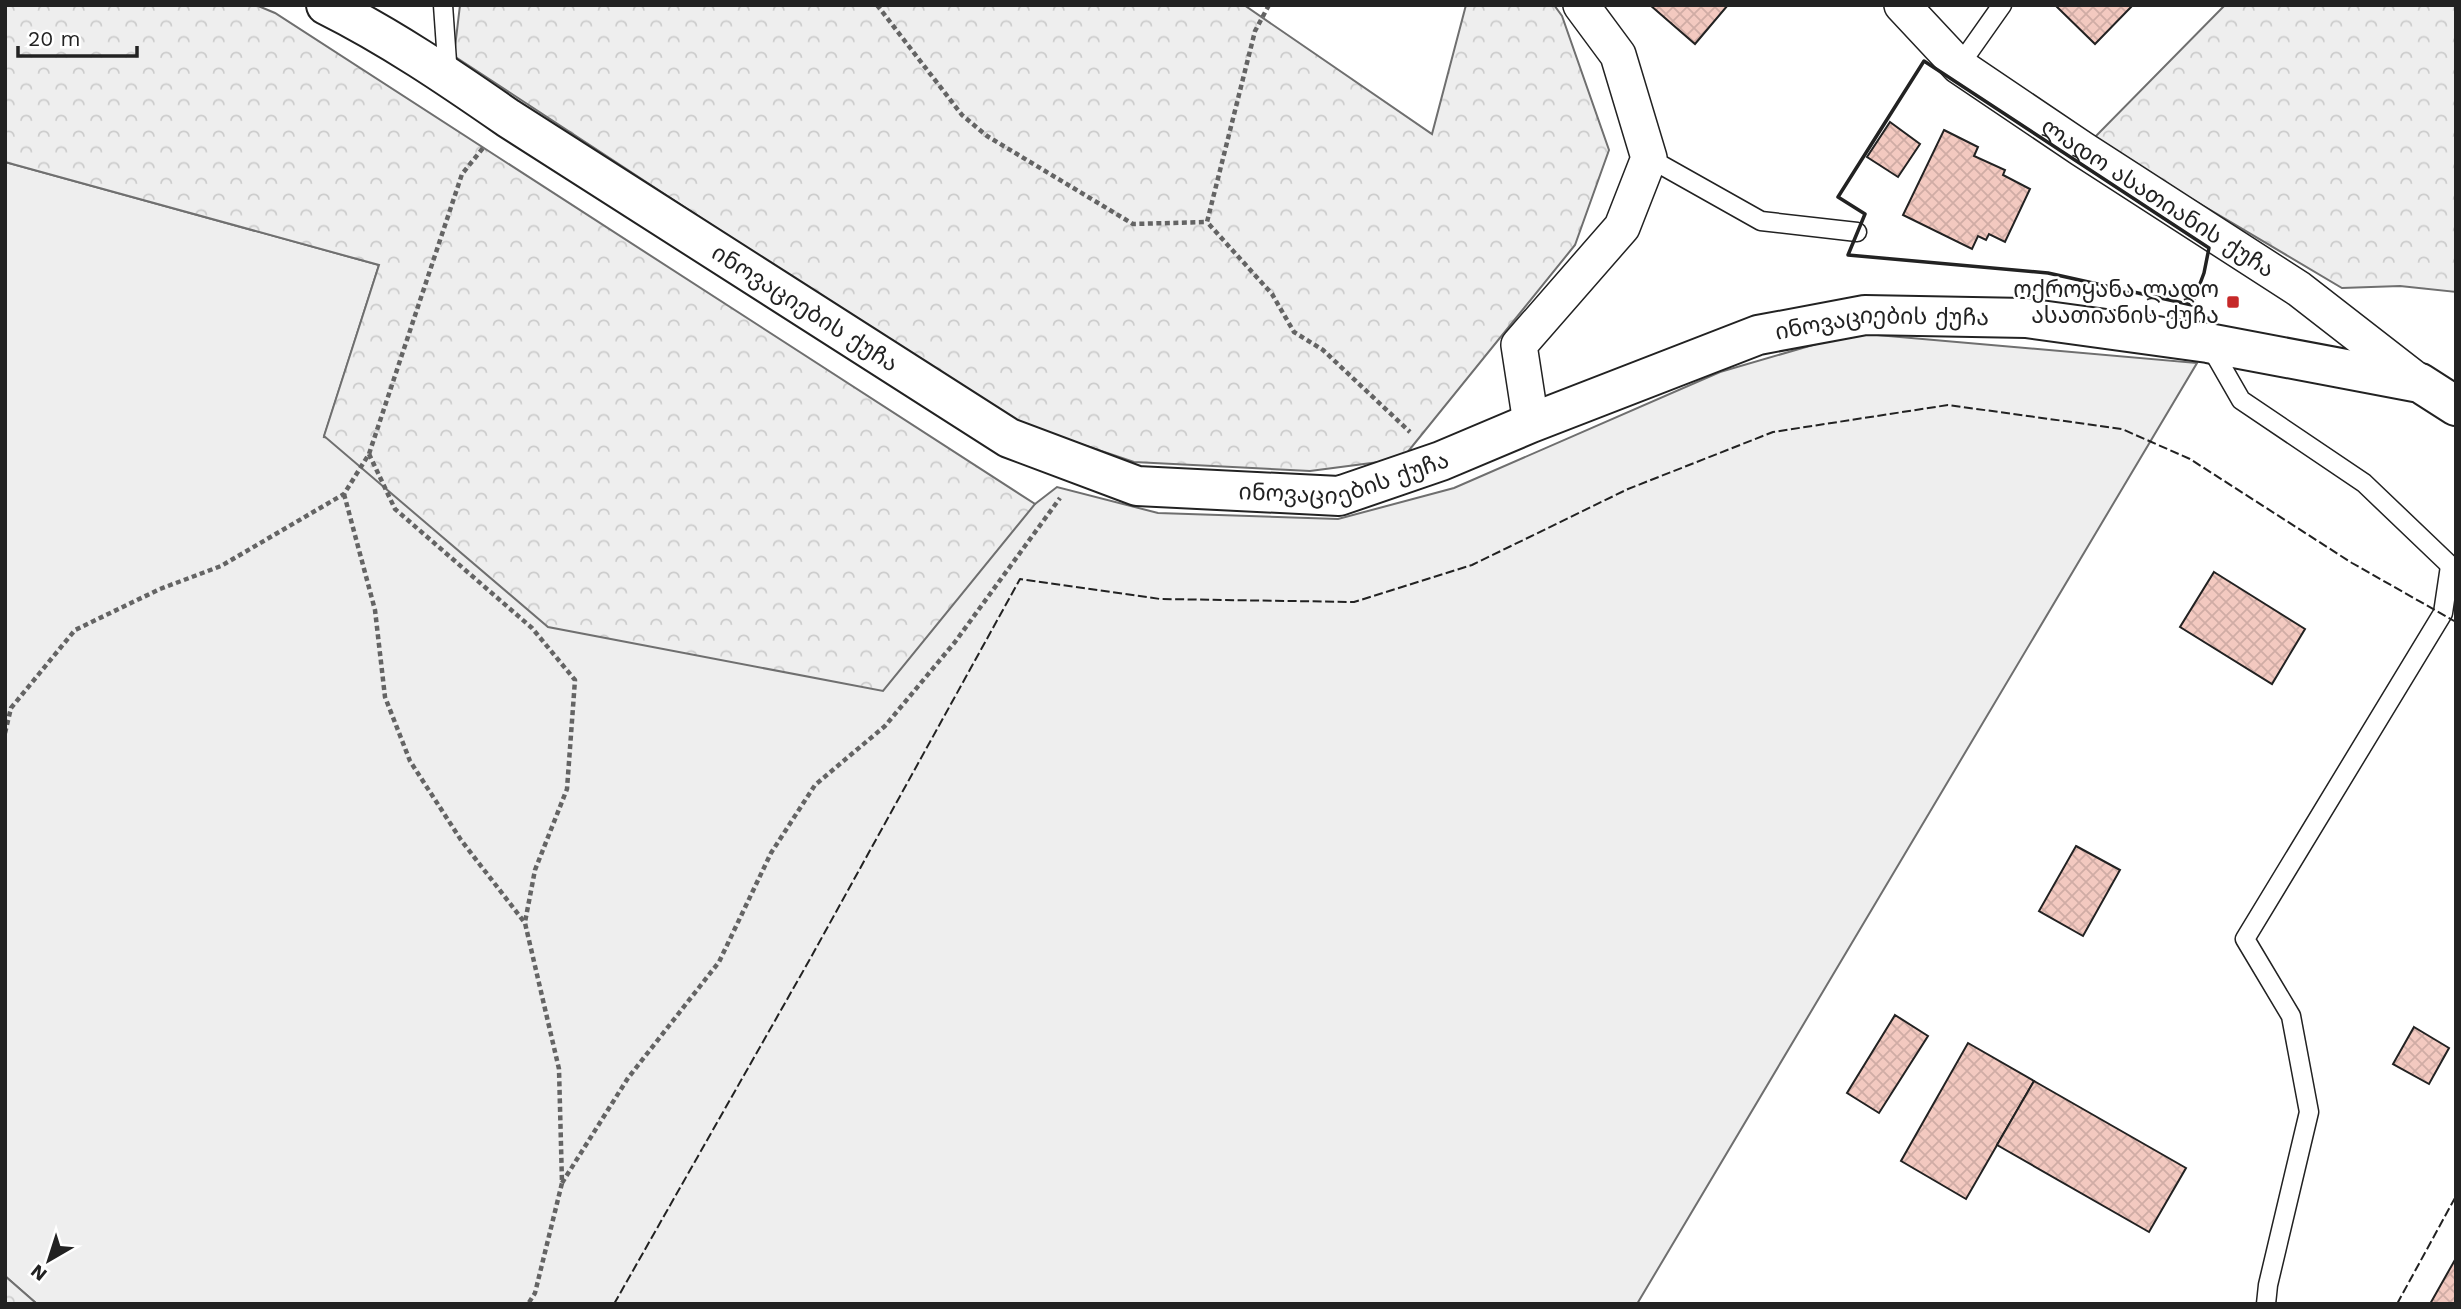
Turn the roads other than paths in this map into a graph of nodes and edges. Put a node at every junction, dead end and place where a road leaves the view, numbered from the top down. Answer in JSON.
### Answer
{"nodes":[{"id":1,"x":326,"y":5,"type":"edge"},
{"id":2,"x":443,"y":5,"type":"edge"},
{"id":3,"x":1581,"y":5,"type":"edge"},
{"id":4,"x":1902,"y":5,"type":"edge"},
{"id":5,"x":2002,"y":5,"type":"edge"},
{"id":6,"x":1959,"y":66,"type":"junction"},
{"id":7,"x":448,"y":76,"type":"junction"},
{"id":8,"x":1649,"y":158,"type":"junction"},
{"id":9,"x":1857,"y":232,"type":"dead end"},
{"id":10,"x":2208,"y":343,"type":"junction"},
{"id":11,"x":2420,"y":383,"type":"junction"},
{"id":12,"x":2456,"y":407,"type":"edge"},
{"id":13,"x":1531,"y":422,"type":"junction"},
{"id":14,"x":2453,"y":568,"type":"edge"},
{"id":15,"x":2266,"y":1304,"type":"edge"}],
"edges":[{"from":1,"to":7,"type":"street","name":"ინოვაციების ქუჩა"},
{"from":2,"to":7,"type":"lane"},
{"from":3,"to":8,"type":"street"},
{"from":4,"to":6,"type":"street","name":"ლადო ასათიანის ქუჩა"},
{"from":5,"to":6,"type":"lane"},
{"from":6,"to":11,"type":"street","name":"ლადო ასათიანის ქუჩა"},
{"from":7,"to":13,"type":"street","name":"ინოვაციების ქუჩა"},
{"from":8,"to":9,"type":"lane"},
{"from":8,"to":13,"type":"street"},
{"from":10,"to":11,"type":"street","name":"ინოვაციების ქუჩა"},
{"from":10,"to":13,"type":"street","name":"ინოვაციების ქუჩა"},
{"from":10,"to":14,"type":"lane"},
{"from":11,"to":12,"type":"street","name":"ინოვაციების ქუჩა"},
{"from":14,"to":15,"type":"lane"}]}
